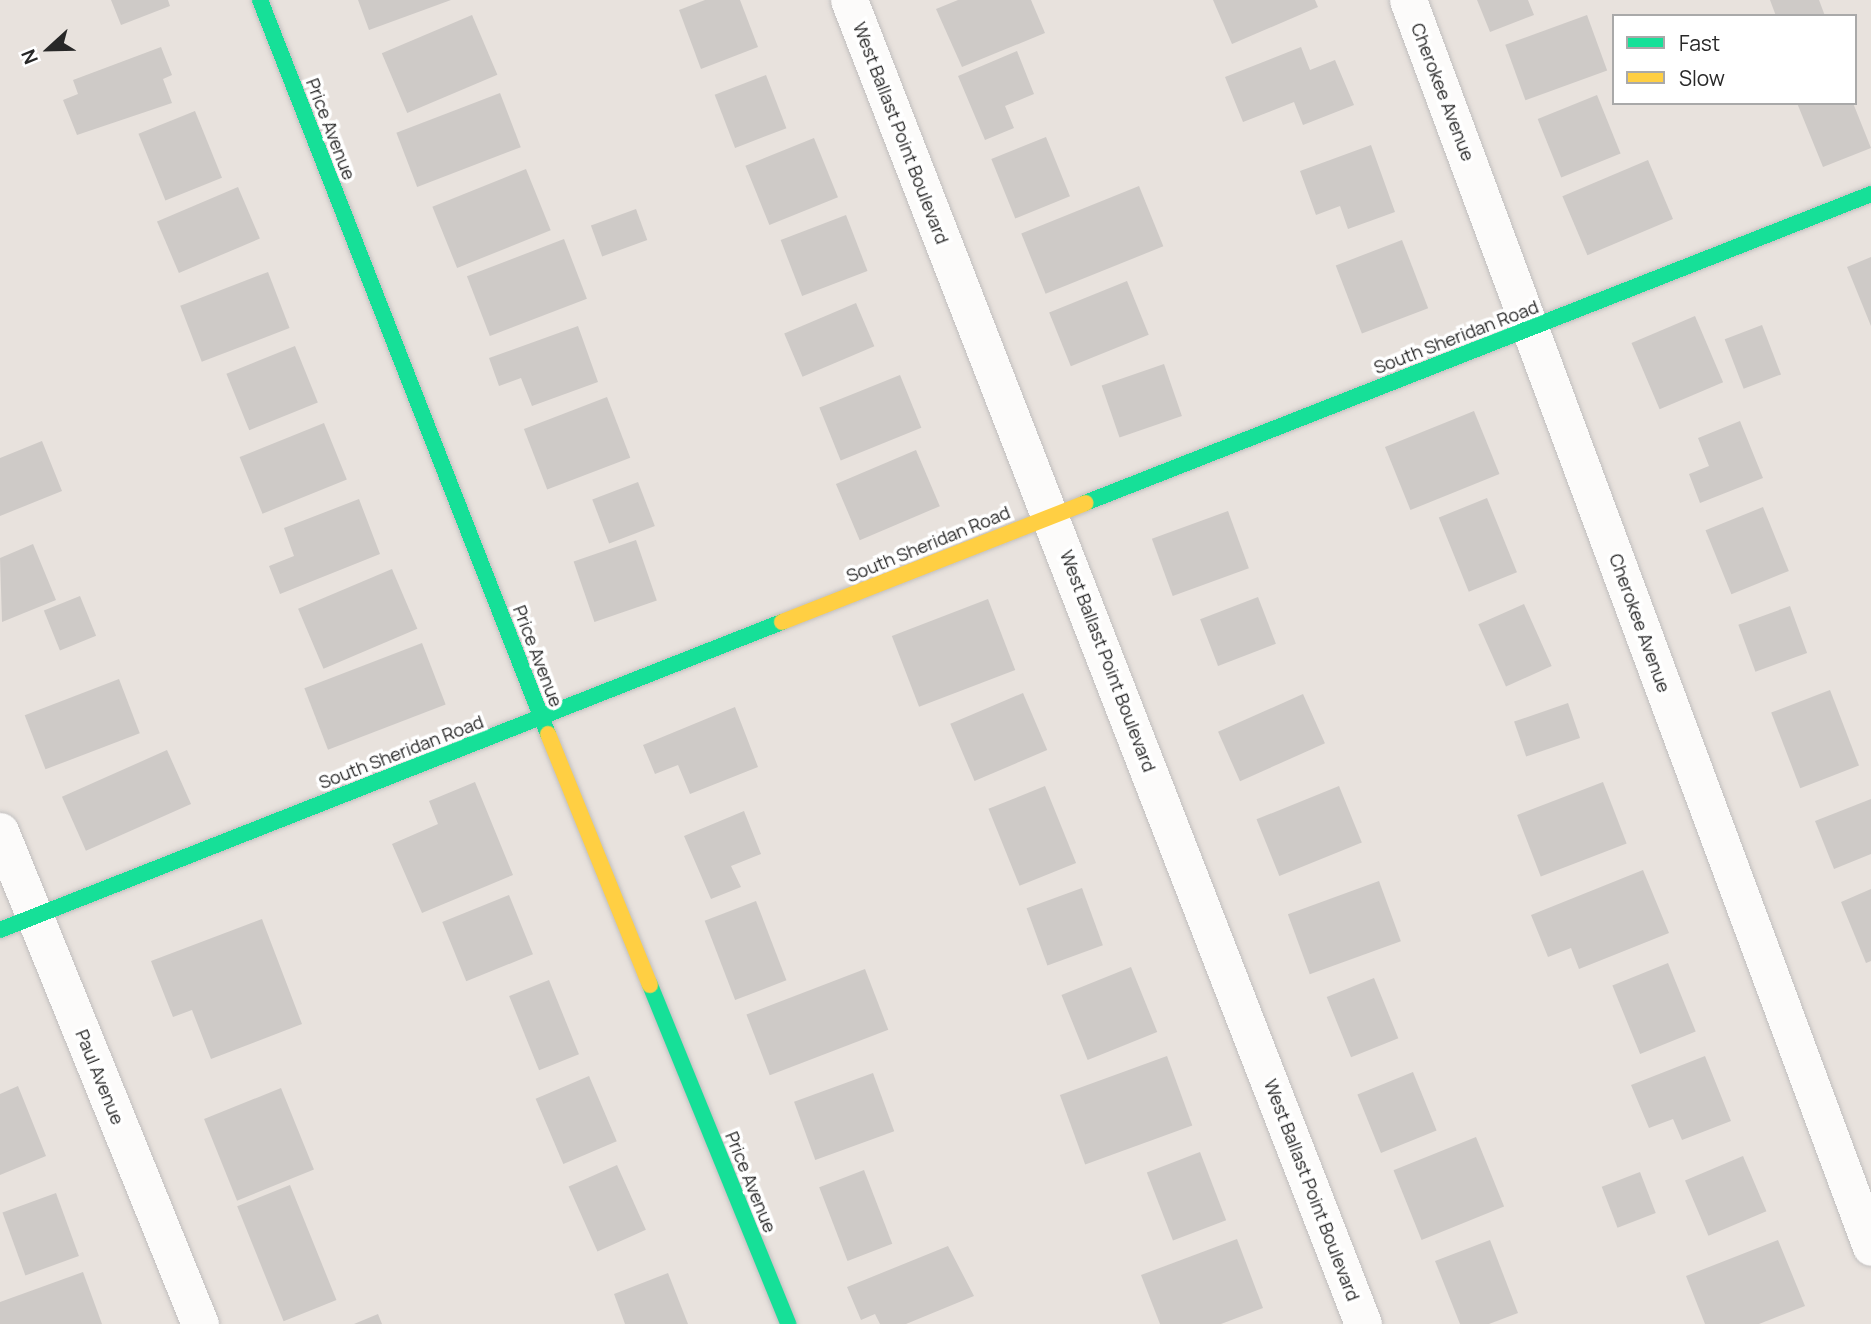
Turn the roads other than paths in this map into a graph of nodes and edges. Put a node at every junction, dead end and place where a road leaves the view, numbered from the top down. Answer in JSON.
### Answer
{"nodes":[{"id":1,"x":260,"y":0,"type":"edge"},
{"id":2,"x":849,"y":0,"type":"edge"},
{"id":3,"x":1408,"y":0,"type":"edge"},
{"id":4,"x":1871,"y":194,"type":"edge"},
{"id":5,"x":1531,"y":329,"type":"junction"},
{"id":6,"x":1052,"y":516,"type":"junction"},
{"id":7,"x":542,"y":718,"type":"junction"},
{"id":8,"x":0,"y":831,"type":"edge"},
{"id":9,"x":34,"y":916,"type":"junction"},
{"id":10,"x":0,"y":930,"type":"edge"},
{"id":11,"x":1871,"y":1247,"type":"edge"},
{"id":12,"x":200,"y":1324,"type":"edge"},
{"id":13,"x":788,"y":1324,"type":"edge"},
{"id":14,"x":1363,"y":1324,"type":"edge"}],
"edges":[{"from":1,"to":7,"type":"street","name":"Price Avenue"},
{"from":2,"to":6,"type":"street","name":"West Ballast Point Boulevard"},
{"from":3,"to":5,"type":"street","name":"Cherokee Avenue"},
{"from":4,"to":5,"type":"street","name":"South Sheridan Road"},
{"from":5,"to":6,"type":"street","name":"South Sheridan Road"},
{"from":5,"to":11,"type":"street","name":"Cherokee Avenue"},
{"from":6,"to":7,"type":"street","name":"South Sheridan Road"},
{"from":6,"to":14,"type":"street","name":"West Ballast Point Boulevard"},
{"from":7,"to":9,"type":"street","name":"South Sheridan Road"},
{"from":7,"to":13,"type":"street","name":"Price Avenue"},
{"from":8,"to":9,"type":"street","name":"Paul Avenue"},
{"from":9,"to":10,"type":"street","name":"South Sheridan Road"},
{"from":9,"to":12,"type":"street","name":"Paul Avenue"}]}
